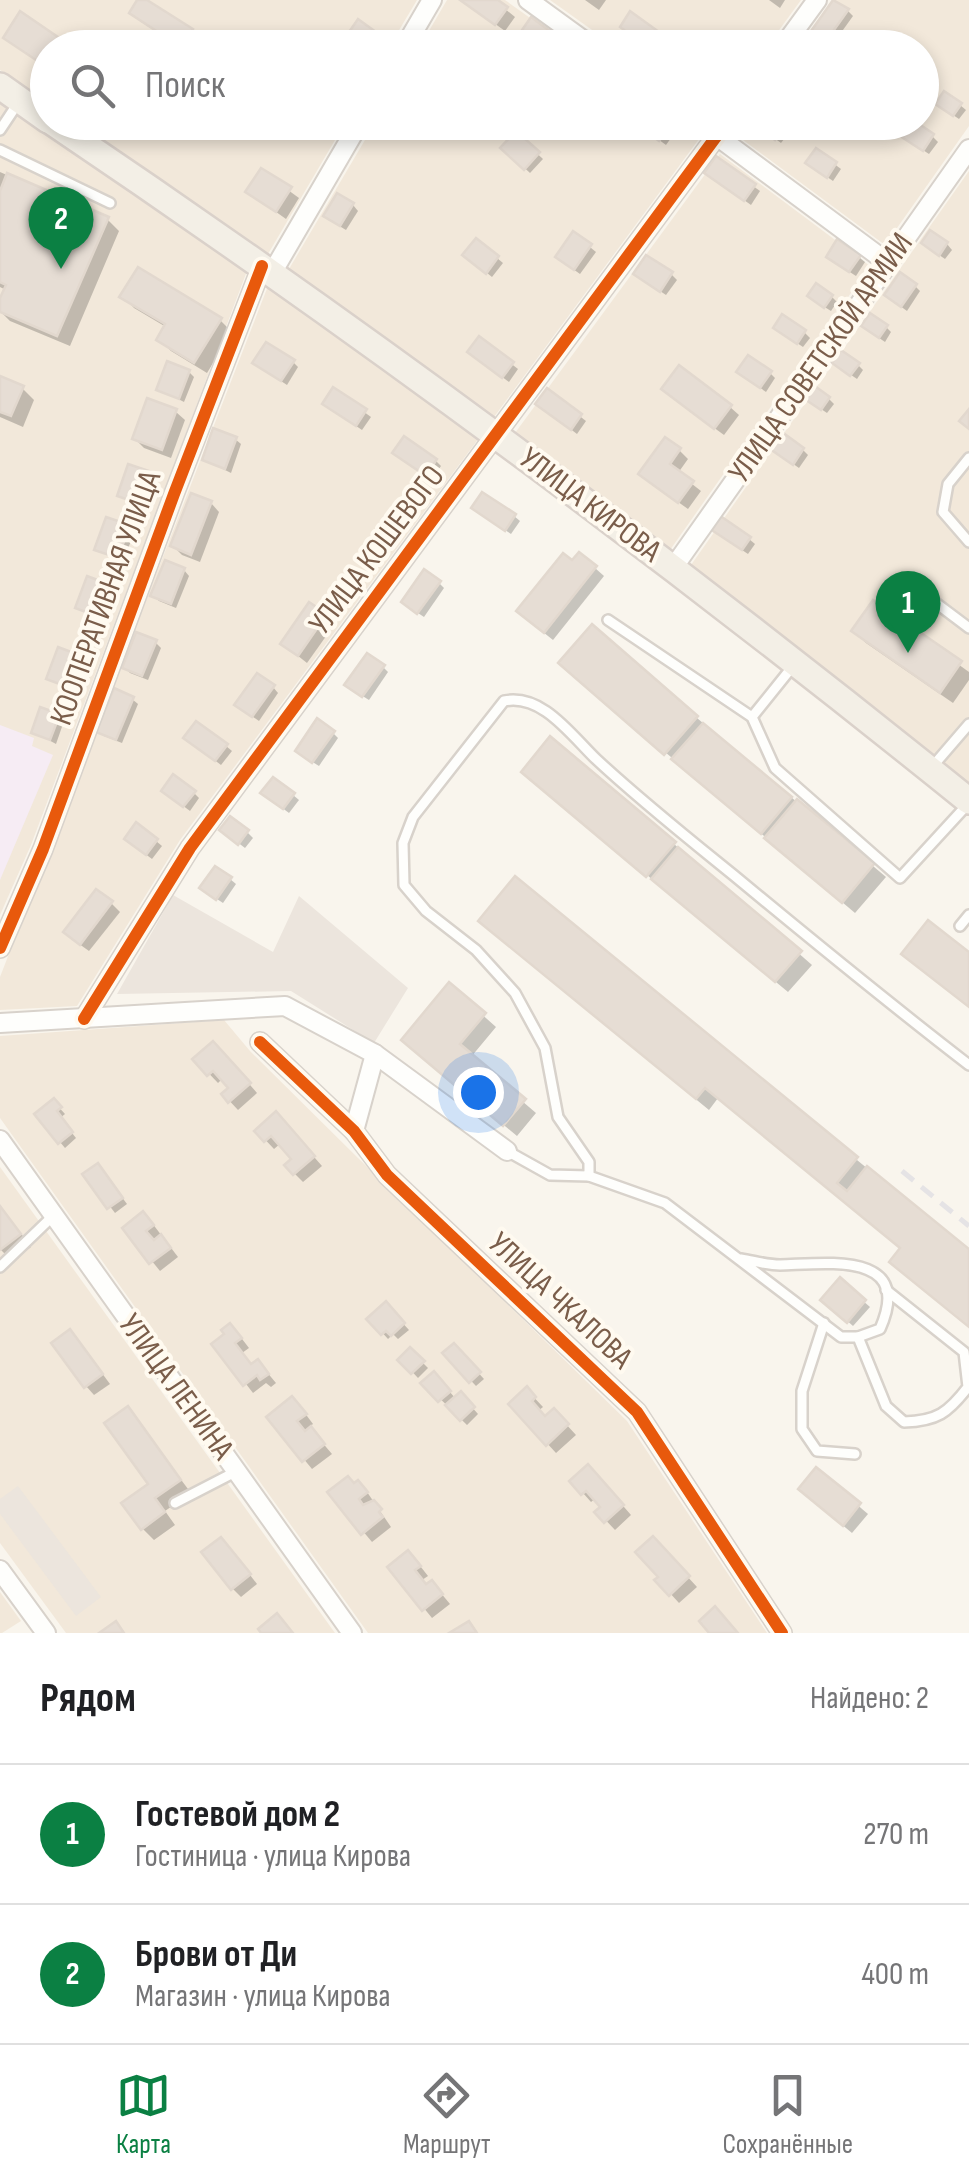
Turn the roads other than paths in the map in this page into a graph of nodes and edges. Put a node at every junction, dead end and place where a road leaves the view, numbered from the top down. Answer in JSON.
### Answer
{"nodes":[{"id":1,"x":432,"y":0,"type":"edge"},
{"id":2,"x":528,"y":0,"type":"edge"},
{"id":3,"x":817,"y":0,"type":"edge"},
{"id":4,"x":414,"y":30,"type":"edge"},
{"id":5,"x":569,"y":30,"type":"edge"},
{"id":6,"x":795,"y":30,"type":"edge"},
{"id":7,"x":10,"y":93,"type":"edge"},
{"id":8,"x":0,"y":130,"type":"edge"},
{"id":9,"x":78,"y":140,"type":"edge"},
{"id":10,"x":349,"y":140,"type":"edge"},
{"id":11,"x":714,"y":140,"type":"edge"},
{"id":12,"x":736,"y":140,"type":"edge"},
{"id":13,"x":969,"y":148,"type":"edge"},
{"id":14,"x":0,"y":150,"type":"edge"},
{"id":15,"x":110,"y":203,"type":"dead end"},
{"id":16,"x":888,"y":263,"type":"junction"},
{"id":17,"x":267,"y":270,"type":"junction"},
{"id":18,"x":497,"y":435,"type":"junction"},
{"id":19,"x":969,"y":458,"type":"edge"},
{"id":20,"x":969,"y":542,"type":"edge"},
{"id":21,"x":673,"y":568,"type":"junction"},
{"id":22,"x":920,"y":591,"type":"dead end"},
{"id":23,"x":608,"y":620,"type":"dead end"},
{"id":24,"x":969,"y":628,"type":"edge"},
{"id":25,"x":795,"y":664,"type":"junction"},
{"id":26,"x":752,"y":717,"type":"junction"},
{"id":27,"x":969,"y":724,"type":"edge"},
{"id":28,"x":930,"y":770,"type":"junction"},
{"id":29,"x":969,"y":802,"type":"edge"},
{"id":30,"x":969,"y":915,"type":"edge"},
{"id":31,"x":960,"y":926,"type":"dead end"},
{"id":32,"x":0,"y":948,"type":"edge"},
{"id":33,"x":84,"y":1019,"type":"junction"},
{"id":34,"x":0,"y":1024,"type":"edge"},
{"id":35,"x":260,"y":1042,"type":"dead end"},
{"id":36,"x":375,"y":1054,"type":"junction"},
{"id":37,"x":969,"y":1066,"type":"edge"},
{"id":38,"x":354,"y":1131,"type":"junction"},
{"id":39,"x":0,"y":1140,"type":"edge"},
{"id":40,"x":507,"y":1151,"type":"joint"},
{"id":41,"x":588,"y":1176,"type":"junction"},
{"id":42,"x":54,"y":1215,"type":"junction"},
{"id":43,"x":741,"y":1259,"type":"junction"},
{"id":44,"x":0,"y":1267,"type":"edge"},
{"id":45,"x":886,"y":1290,"type":"junction"},
{"id":46,"x":824,"y":1323,"type":"junction"},
{"id":47,"x":858,"y":1338,"type":"junction"},
{"id":48,"x":855,"y":1454,"type":"dead end"},
{"id":49,"x":237,"y":1471,"type":"junction"},
{"id":50,"x":176,"y":1503,"type":"dead end"},
{"id":51,"x":0,"y":1570,"type":"edge"},
{"id":52,"x":37,"y":1630,"type":"edge"},
{"id":53,"x":352,"y":1633,"type":"edge"},
{"id":54,"x":782,"y":1633,"type":"edge"}],
"edges":[{"from":1,"to":4,"type":"street"},
{"from":2,"to":5,"type":"street"},
{"from":3,"to":6,"type":"street"},
{"from":7,"to":8,"type":"lane"},
{"from":9,"to":17,"type":"main road","name":"УЛИЦА КИРОВА"},
{"from":10,"to":17,"type":"street","name":"КООПЕРАТИВНАЯ УЛИЦА"},
{"from":11,"to":18,"type":"street","name":"УЛИЦА КОШЕВОГО"},
{"from":12,"to":16,"type":"street"},
{"from":13,"to":16,"type":"street","name":"УЛИЦА СОВЕТСКОЙ АРМИИ"},
{"from":14,"to":15,"type":"lane"},
{"from":16,"to":21,"type":"street","name":"УЛИЦА СОВЕТСКОЙ АРМИИ"},
{"from":17,"to":18,"type":"main road","name":"УЛИЦА КИРОВА"},
{"from":17,"to":32,"type":"street","name":"КООПЕРАТИВНАЯ УЛИЦА"},
{"from":18,"to":21,"type":"main road","name":"УЛИЦА КИРОВА"},
{"from":18,"to":33,"type":"street","name":"УЛИЦА КОШЕВОГО"},
{"from":19,"to":20,"type":"lane"},
{"from":21,"to":25,"type":"main road","name":"УЛИЦА КИРОВА"},
{"from":22,"to":24,"type":"lane"},
{"from":23,"to":26,"type":"lane"},
{"from":25,"to":26,"type":"lane"},
{"from":25,"to":28,"type":"main road","name":"УЛИЦА КИРОВА"},
{"from":26,"to":29,"type":"lane"},
{"from":27,"to":28,"type":"lane"},
{"from":28,"to":29,"type":"main road","name":"УЛИЦА КИРОВА"},
{"from":30,"to":31,"type":"lane"},
{"from":33,"to":34,"type":"street"},
{"from":33,"to":36,"type":"street"},
{"from":35,"to":38,"type":"street","name":"УЛИЦА ЧКАЛОВА"},
{"from":36,"to":38,"type":"street"},
{"from":36,"to":40,"type":"street"},
{"from":37,"to":41,"type":"lane"},
{"from":38,"to":54,"type":"street","name":"УЛИЦА ЧКАЛОВА"},
{"from":39,"to":42,"type":"street","name":"УЛИЦА ЛЕНИНА"},
{"from":40,"to":41,"type":"lane"},
{"from":41,"to":43,"type":"lane"},
{"from":42,"to":44,"type":"lane"},
{"from":42,"to":49,"type":"street","name":"УЛИЦА ЛЕНИНА"},
{"from":43,"to":45,"type":"lane"},
{"from":43,"to":46,"type":"lane"},
{"from":45,"to":47,"type":"lane"},
{"from":45,"to":47,"type":"lane"},
{"from":46,"to":47,"type":"lane"},
{"from":46,"to":48,"type":"lane"},
{"from":49,"to":50,"type":"lane"},
{"from":49,"to":53,"type":"street","name":"УЛИЦА ЛЕНИНА"},
{"from":51,"to":52,"type":"street"}]}
